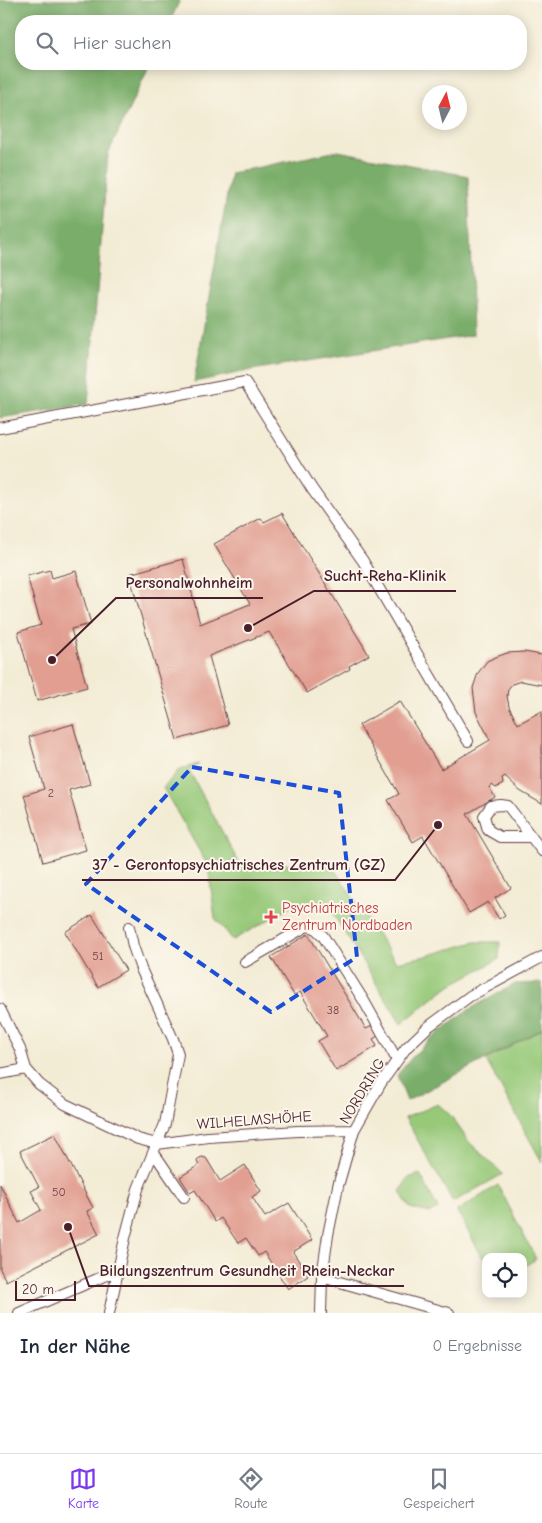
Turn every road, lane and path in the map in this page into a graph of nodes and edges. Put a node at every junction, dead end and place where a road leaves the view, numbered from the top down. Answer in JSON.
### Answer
{"nodes":[{"id":1,"x":0,"y":428,"type":"edge"},
{"id":2,"x":468,"y":741,"type":"dead end"},
{"id":3,"x":530,"y":837,"type":"junction"},
{"id":4,"x":542,"y":851,"type":"edge"},
{"id":5,"x":129,"y":927,"type":"dead end"},
{"id":6,"x":542,"y":957,"type":"edge"},
{"id":7,"x":245,"y":962,"type":"dead end"},
{"id":8,"x":0,"y":1009,"type":"edge"},
{"id":9,"x":397,"y":1060,"type":"junction"},
{"id":10,"x":26,"y":1069,"type":"junction"},
{"id":11,"x":0,"y":1074,"type":"edge"},
{"id":12,"x":354,"y":1130,"type":"junction"},
{"id":13,"x":155,"y":1148,"type":"junction"},
{"id":14,"x":184,"y":1198,"type":"dead end"},
{"id":15,"x":118,"y":1270,"type":"junction"},
{"id":16,"x":322,"y":1277,"type":"junction"},
{"id":17,"x":19,"y":1313,"type":"edge"},
{"id":18,"x":109,"y":1313,"type":"edge"},
{"id":19,"x":321,"y":1313,"type":"edge"},
{"id":20,"x":449,"y":1313,"type":"edge"}],
"edges":[{"from":1,"to":2,"type":"lane"},
{"from":3,"to":3,"type":"lane"},
{"from":3,"to":4,"type":"lane"},
{"from":5,"to":13,"type":"lane"},
{"from":6,"to":9,"type":"lane","name":"NORDRING"},
{"from":7,"to":9,"type":"lane"},
{"from":8,"to":10,"type":"lane","name":"WILHELMSHÖHE"},
{"from":9,"to":12,"type":"lane","name":"NORDRING"},
{"from":10,"to":11,"type":"lane"},
{"from":10,"to":13,"type":"lane","name":"WILHELMSHÖHE"},
{"from":12,"to":13,"type":"lane","name":"WILHELMSHÖHE"},
{"from":12,"to":16,"type":"lane","name":"NORDRING"},
{"from":13,"to":14,"type":"lane"},
{"from":13,"to":15,"type":"lane"},
{"from":15,"to":17,"type":"lane"},
{"from":15,"to":18,"type":"lane"},
{"from":16,"to":19,"type":"lane","name":"NORDRING"},
{"from":16,"to":20,"type":"lane"}]}
